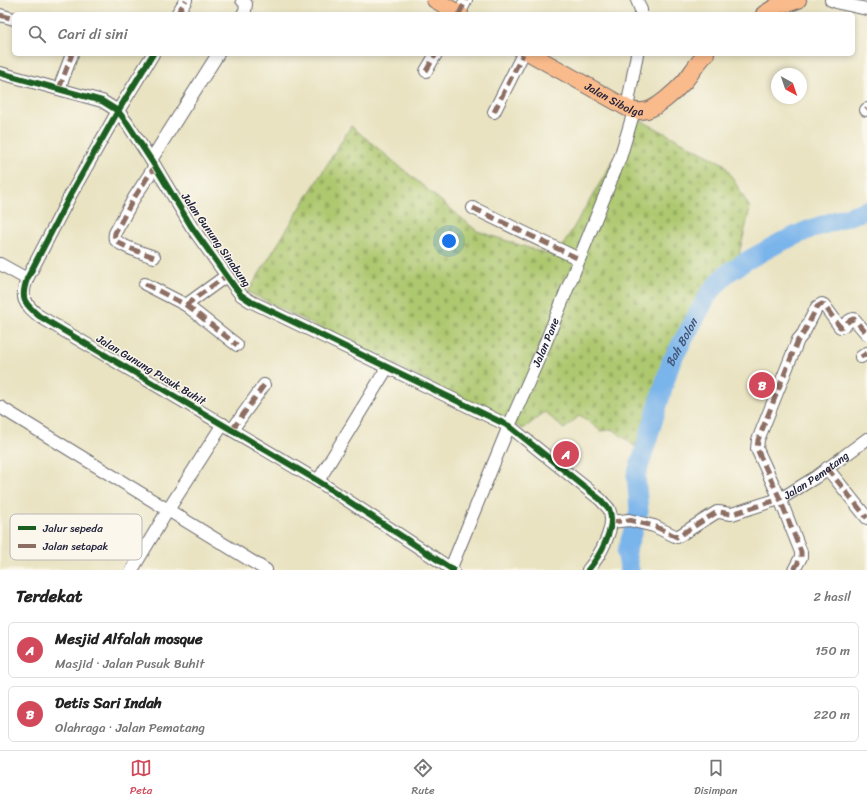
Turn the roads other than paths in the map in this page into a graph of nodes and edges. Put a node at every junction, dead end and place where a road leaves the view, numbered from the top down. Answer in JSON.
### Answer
{"nodes":[{"id":1,"x":186,"y":0,"type":"edge"},
{"id":2,"x":242,"y":0,"type":"edge"},
{"id":3,"x":435,"y":0,"type":"edge"},
{"id":4,"x":466,"y":0,"type":"edge"},
{"id":5,"x":637,"y":0,"type":"edge"},
{"id":6,"x":798,"y":0,"type":"edge"},
{"id":7,"x":831,"y":0,"type":"edge"},
{"id":8,"x":859,"y":0,"type":"edge"},
{"id":9,"x":782,"y":2,"type":"edge"},
{"id":10,"x":867,"y":9,"type":"edge"},
{"id":11,"x":178,"y":12,"type":"edge"},
{"id":12,"x":244,"y":12,"type":"edge"},
{"id":13,"x":456,"y":12,"type":"edge"},
{"id":14,"x":460,"y":12,"type":"edge"},
{"id":15,"x":640,"y":12,"type":"edge"},
{"id":16,"x":767,"y":12,"type":"edge"},
{"id":17,"x":0,"y":16,"type":"edge"},
{"id":18,"x":12,"y":19,"type":"edge"},
{"id":19,"x":71,"y":56,"type":"edge"},
{"id":20,"x":152,"y":56,"type":"edge"},
{"id":21,"x":217,"y":56,"type":"edge"},
{"id":22,"x":435,"y":56,"type":"edge"},
{"id":23,"x":522,"y":56,"type":"edge"},
{"id":24,"x":535,"y":56,"type":"edge"},
{"id":25,"x":637,"y":56,"type":"edge"},
{"id":26,"x":704,"y":56,"type":"edge"},
{"id":27,"x":426,"y":71,"type":"dead end"},
{"id":28,"x":0,"y":73,"type":"edge"},
{"id":29,"x":59,"y":89,"type":"junction"},
{"id":30,"x":631,"y":110,"type":"junction"},
{"id":31,"x":118,"y":111,"type":"junction"},
{"id":32,"x":494,"y":112,"type":"dead end"},
{"id":33,"x":153,"y":163,"type":"junction"},
{"id":34,"x":474,"y":208,"type":"dead end"},
{"id":35,"x":154,"y":257,"type":"dead end"},
{"id":36,"x":579,"y":259,"type":"junction"},
{"id":37,"x":0,"y":264,"type":"edge"},
{"id":38,"x":226,"y":276,"type":"junction"},
{"id":39,"x":27,"y":278,"type":"junction"},
{"id":40,"x":145,"y":284,"type":"dead end"},
{"id":41,"x":186,"y":305,"type":"junction"},
{"id":42,"x":867,"y":334,"type":"edge"},
{"id":43,"x":237,"y":345,"type":"dead end"},
{"id":44,"x":387,"y":368,"type":"junction"},
{"id":45,"x":264,"y":385,"type":"dead end"},
{"id":46,"x":0,"y":407,"type":"edge"},
{"id":47,"x":509,"y":426,"type":"junction"},
{"id":48,"x":227,"y":427,"type":"junction"},
{"id":49,"x":867,"y":439,"type":"edge"},
{"id":50,"x":827,"y":468,"type":"junction"},
{"id":51,"x":318,"y":480,"type":"junction"},
{"id":52,"x":780,"y":499,"type":"junction"},
{"id":53,"x":168,"y":510,"type":"junction"},
{"id":54,"x":867,"y":518,"type":"edge"},
{"id":55,"x":611,"y":522,"type":"junction"},
{"id":56,"x":142,"y":553,"type":"edge"},
{"id":57,"x":138,"y":560,"type":"edge"},
{"id":58,"x":132,"y":570,"type":"edge"},
{"id":59,"x":266,"y":570,"type":"edge"},
{"id":60,"x":451,"y":570,"type":"edge"},
{"id":61,"x":588,"y":570,"type":"edge"},
{"id":62,"x":794,"y":570,"type":"edge"}],
"edges":[{"from":1,"to":11,"type":"street"},
{"from":2,"to":12,"type":"street"},
{"from":3,"to":13,"type":"main road"},
{"from":4,"to":14,"type":"street"},
{"from":5,"to":15,"type":"street"},
{"from":6,"to":9,"type":"main road"},
{"from":7,"to":10,"type":"street"},
{"from":8,"to":10,"type":"street"},
{"from":9,"to":16,"type":"main road"},
{"from":17,"to":18,"type":"street"},
{"from":19,"to":29,"type":"street"},
{"from":20,"to":31,"type":"street","name":"Jalan Gunung Pusuk Buhit"},
{"from":21,"to":33,"type":"street"},
{"from":22,"to":27,"type":"street"},
{"from":23,"to":32,"type":"street"},
{"from":24,"to":30,"type":"main road","name":"Jalan Sibolga"},
{"from":25,"to":30,"type":"street","name":"Jalan Pane"},
{"from":26,"to":30,"type":"main road","name":"Jalan Sibolga"},
{"from":28,"to":29,"type":"street","name":"Jalan Gunung Sinabung"},
{"from":29,"to":31,"type":"street","name":"Jalan Gunung Sinabung"},
{"from":30,"to":36,"type":"street","name":"Jalan Pane"},
{"from":31,"to":33,"type":"street","name":"Jalan Gunung Sinabung"},
{"from":31,"to":39,"type":"street","name":"Jalan Gunung Pusuk Buhit"},
{"from":33,"to":35,"type":"street"},
{"from":33,"to":38,"type":"street","name":"Jalan Gunung Sinabung"},
{"from":34,"to":36,"type":"street"},
{"from":36,"to":47,"type":"street","name":"Jalan Pane"},
{"from":37,"to":39,"type":"street"},
{"from":38,"to":41,"type":"street"},
{"from":38,"to":44,"type":"street","name":"Jalan Gunung Sinabung"},
{"from":39,"to":48,"type":"street","name":"Jalan Gunung Pusuk Buhit"},
{"from":40,"to":41,"type":"street"},
{"from":41,"to":43,"type":"street"},
{"from":42,"to":52,"type":"street","name":"Jalan Pematang"},
{"from":44,"to":47,"type":"street","name":"Jalan Gunung Sinabung"},
{"from":44,"to":51,"type":"street"},
{"from":45,"to":48,"type":"street"},
{"from":46,"to":53,"type":"street"},
{"from":47,"to":55,"type":"street","name":"Jalan Gunung Sinabung"},
{"from":47,"to":60,"type":"street","name":"Jalan Pane"},
{"from":48,"to":51,"type":"street","name":"Jalan Gunung Pusuk Buhit"},
{"from":48,"to":53,"type":"street"},
{"from":49,"to":50,"type":"street","name":"Jalan Pematang"},
{"from":50,"to":52,"type":"street","name":"Jalan Pematang"},
{"from":50,"to":54,"type":"street"},
{"from":51,"to":60,"type":"street","name":"Jalan Gunung Pusuk Buhit"},
{"from":52,"to":55,"type":"street"},
{"from":52,"to":62,"type":"street"},
{"from":53,"to":56,"type":"street"},
{"from":53,"to":59,"type":"street"},
{"from":55,"to":61,"type":"street"},
{"from":57,"to":58,"type":"street"}]}
